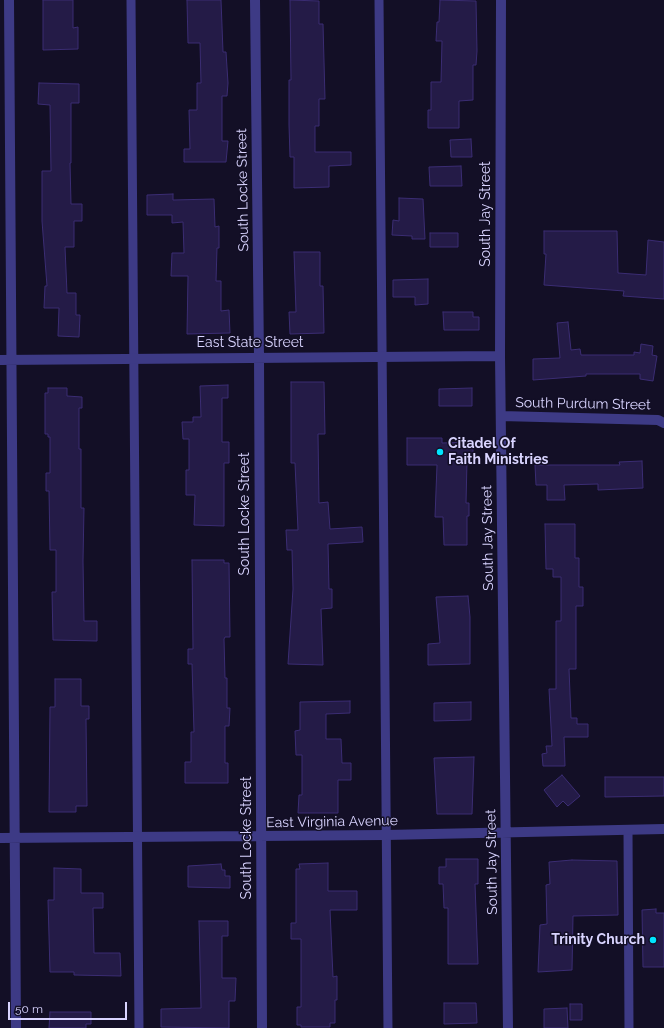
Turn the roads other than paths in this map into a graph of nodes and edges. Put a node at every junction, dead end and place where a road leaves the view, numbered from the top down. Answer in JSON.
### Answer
{"nodes":[{"id":1,"x":9,"y":0,"type":"edge"},
{"id":2,"x":131,"y":0,"type":"edge"},
{"id":3,"x":255,"y":0,"type":"edge"},
{"id":4,"x":379,"y":0,"type":"edge"},
{"id":5,"x":500,"y":0,"type":"edge"},
{"id":6,"x":500,"y":356,"type":"junction"},
{"id":7,"x":259,"y":357,"type":"junction"},
{"id":8,"x":134,"y":358,"type":"junction"},
{"id":9,"x":382,"y":358,"type":"junction"},
{"id":10,"x":0,"y":360,"type":"edge"},
{"id":11,"x":12,"y":360,"type":"junction"},
{"id":12,"x":501,"y":416,"type":"junction"},
{"id":13,"x":664,"y":423,"type":"edge"},
{"id":14,"x":664,"y":829,"type":"edge"},
{"id":15,"x":628,"y":830,"type":"junction"},
{"id":16,"x":506,"y":832,"type":"junction"},
{"id":17,"x":138,"y":836,"type":"junction"},
{"id":18,"x":260,"y":836,"type":"junction"},
{"id":19,"x":386,"y":836,"type":"junction"},
{"id":20,"x":0,"y":838,"type":"edge"},
{"id":21,"x":15,"y":838,"type":"junction"},
{"id":22,"x":16,"y":1028,"type":"edge"},
{"id":23,"x":140,"y":1028,"type":"edge"},
{"id":24,"x":262,"y":1028,"type":"edge"},
{"id":25,"x":388,"y":1028,"type":"edge"},
{"id":26,"x":508,"y":1028,"type":"edge"},
{"id":27,"x":629,"y":1028,"type":"edge"}],
"edges":[{"from":1,"to":11,"type":"street"},
{"from":2,"to":8,"type":"lane"},
{"from":3,"to":7,"type":"street","name":"South Locke Street"},
{"from":4,"to":9,"type":"lane"},
{"from":5,"to":6,"type":"street","name":"South Jay Street"},
{"from":6,"to":9,"type":"street","name":"East State Street"},
{"from":6,"to":12,"type":"street","name":"South Jay Street"},
{"from":7,"to":8,"type":"street","name":"East State Street"},
{"from":7,"to":9,"type":"street","name":"East State Street"},
{"from":7,"to":18,"type":"street","name":"South Locke Street"},
{"from":8,"to":11,"type":"street","name":"East State Street"},
{"from":8,"to":17,"type":"lane"},
{"from":9,"to":19,"type":"lane"},
{"from":10,"to":11,"type":"street","name":"East State Street"},
{"from":11,"to":21,"type":"street"},
{"from":12,"to":13,"type":"street","name":"South Purdum Street"},
{"from":12,"to":16,"type":"street","name":"South Jay Street"},
{"from":14,"to":15,"type":"street","name":"East Virginia Avenue"},
{"from":15,"to":16,"type":"street","name":"East Virginia Avenue"},
{"from":15,"to":27,"type":"lane"},
{"from":16,"to":19,"type":"street","name":"East Virginia Avenue"},
{"from":16,"to":26,"type":"street","name":"South Jay Street"},
{"from":17,"to":18,"type":"street","name":"East Virginia Avenue"},
{"from":17,"to":21,"type":"street","name":"East Virginia Avenue"},
{"from":17,"to":23,"type":"lane"},
{"from":18,"to":19,"type":"street","name":"East Virginia Avenue"},
{"from":18,"to":24,"type":"street","name":"South Locke Street"},
{"from":19,"to":25,"type":"lane"},
{"from":20,"to":21,"type":"street","name":"East Virginia Avenue"},
{"from":21,"to":22,"type":"street"}]}
